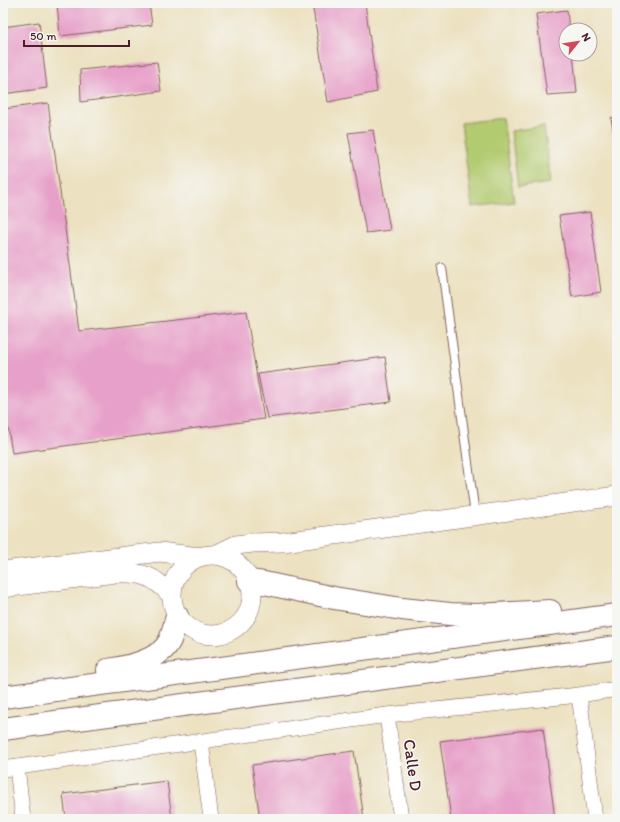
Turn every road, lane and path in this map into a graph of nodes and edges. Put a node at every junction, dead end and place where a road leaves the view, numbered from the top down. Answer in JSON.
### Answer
{"nodes":[{"id":1,"x":442,"y":268,"type":"dead end"},
{"id":2,"x":617,"y":496,"type":"edge"},
{"id":3,"x":476,"y":515,"type":"junction"},
{"id":4,"x":284,"y":542,"type":"junction"},
{"id":5,"x":207,"y":556,"type":"junction"},
{"id":6,"x":3,"y":571,"type":"edge"},
{"id":7,"x":248,"y":578,"type":"junction"},
{"id":8,"x":3,"y":588,"type":"edge"},
{"id":9,"x":171,"y":595,"type":"junction"},
{"id":10,"x":177,"y":616,"type":"junction"},
{"id":11,"x":613,"y":616,"type":"edge"},
{"id":12,"x":617,"y":647,"type":"edge"},
{"id":13,"x":3,"y":684,"type":"edge"},
{"id":14,"x":617,"y":689,"type":"edge"},
{"id":15,"x":579,"y":695,"type":"junction"},
{"id":16,"x":3,"y":697,"type":"edge"},
{"id":17,"x":387,"y":715,"type":"junction"},
{"id":18,"x":3,"y":729,"type":"edge"},
{"id":19,"x":201,"y":742,"type":"junction"},
{"id":20,"x":10,"y":768,"type":"edge"},
{"id":21,"x":23,"y":819,"type":"edge"},
{"id":22,"x":211,"y":819,"type":"edge"},
{"id":23,"x":401,"y":819,"type":"edge"},
{"id":24,"x":595,"y":819,"type":"edge"}],
"edges":[{"from":1,"to":3,"type":"lane"},
{"from":2,"to":3,"type":"street"},
{"from":3,"to":4,"type":"street"},
{"from":4,"to":5,"type":"street"},
{"from":4,"to":7,"type":"street"},
{"from":5,"to":6,"type":"street"},
{"from":5,"to":7,"type":"street"},
{"from":5,"to":9,"type":"street"},
{"from":7,"to":10,"type":"street"},
{"from":7,"to":11,"type":"highway"},
{"from":8,"to":9,"type":"street"},
{"from":9,"to":10,"type":"street"},
{"from":10,"to":13,"type":"highway"},
{"from":11,"to":16,"type":"highway"},
{"from":12,"to":18,"type":"highway"},
{"from":14,"to":15,"type":"street"},
{"from":15,"to":17,"type":"street"},
{"from":15,"to":24,"type":"street"},
{"from":17,"to":19,"type":"street"},
{"from":17,"to":23,"type":"street","name":"Calle D"},
{"from":19,"to":20,"type":"street"},
{"from":19,"to":22,"type":"street"},
{"from":20,"to":21,"type":"street"}]}
